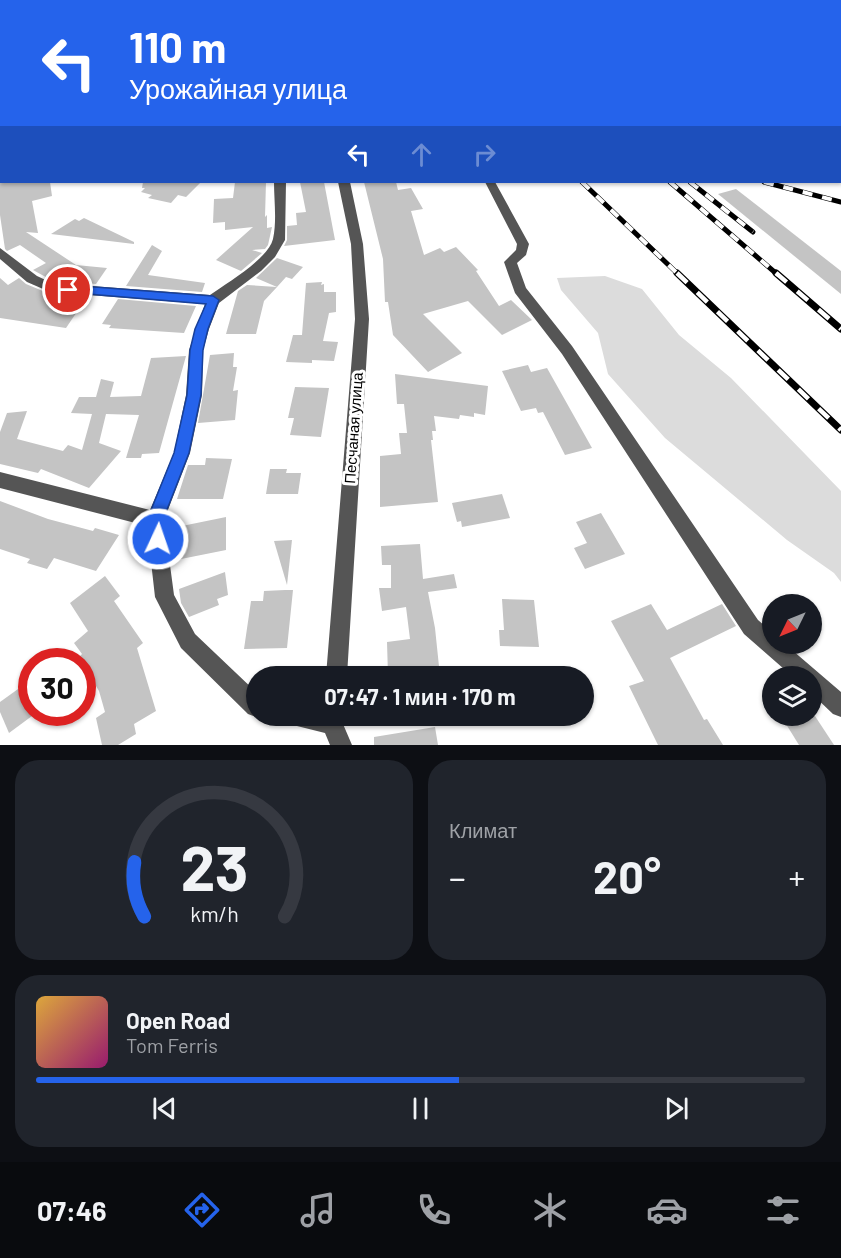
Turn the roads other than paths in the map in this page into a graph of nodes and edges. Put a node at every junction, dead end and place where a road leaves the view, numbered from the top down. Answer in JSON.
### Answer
{"nodes":[{"id":1,"x":279,"y":183,"type":"edge"},
{"id":2,"x":344,"y":183,"type":"edge"},
{"id":3,"x":491,"y":183,"type":"edge"},
{"id":4,"x":0,"y":252,"type":"edge"},
{"id":5,"x":213,"y":300,"type":"junction"},
{"id":6,"x":0,"y":480,"type":"edge"},
{"id":7,"x":155,"y":520,"type":"junction"},
{"id":8,"x":337,"y":666,"type":"edge"},
{"id":9,"x":796,"y":666,"type":"edge"},
{"id":10,"x":822,"y":689,"type":"edge"},
{"id":11,"x":246,"y":696,"type":"edge"},
{"id":12,"x":841,"y":706,"type":"edge"},
{"id":13,"x":334,"y":726,"type":"edge"},
{"id":14,"x":341,"y":745,"type":"edge"}],
"edges":[{"from":1,"to":5,"type":"street"},
{"from":2,"to":8,"type":"street","name":"Песчаная улица"},
{"from":3,"to":9,"type":"street"},
{"from":4,"to":5,"type":"street"},
{"from":5,"to":7,"type":"street"},
{"from":6,"to":7,"type":"street"},
{"from":7,"to":11,"type":"street"},
{"from":10,"to":12,"type":"street"},
{"from":13,"to":14,"type":"street"}]}
